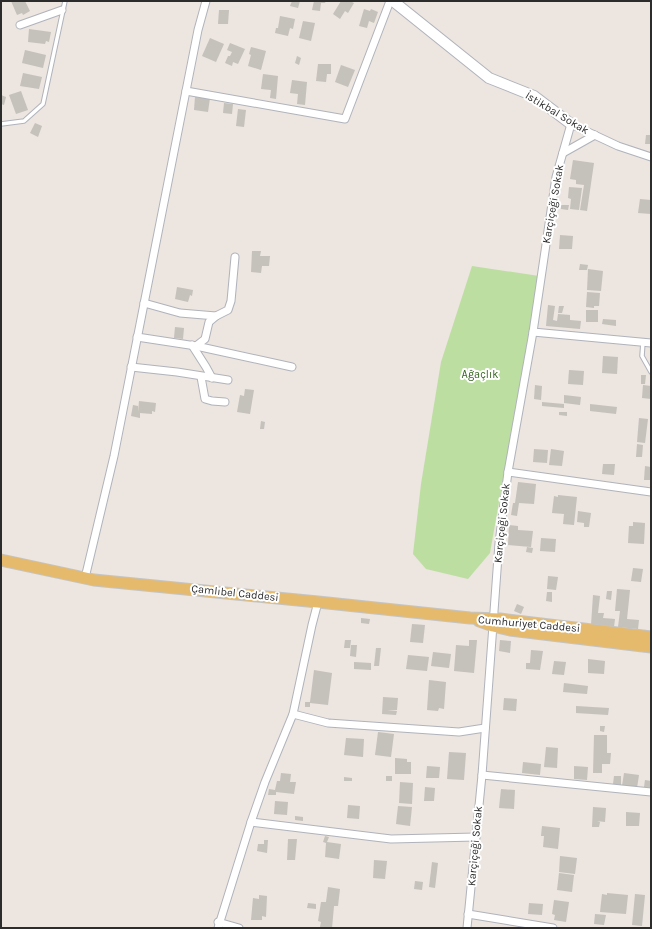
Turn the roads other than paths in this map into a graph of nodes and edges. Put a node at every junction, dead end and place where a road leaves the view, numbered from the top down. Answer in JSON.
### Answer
{"nodes":[{"id":1,"x":65,"y":1,"type":"edge"},
{"id":2,"x":206,"y":1,"type":"edge"},
{"id":3,"x":392,"y":1,"type":"edge"},
{"id":4,"x":62,"y":10,"type":"junction"},
{"id":5,"x":20,"y":25,"type":"dead end"},
{"id":6,"x":186,"y":91,"type":"junction"},
{"id":7,"x":1,"y":124,"type":"edge"},
{"id":8,"x":571,"y":124,"type":"junction"},
{"id":9,"x":595,"y":135,"type":"junction"},
{"id":10,"x":563,"y":153,"type":"junction"},
{"id":11,"x":651,"y":157,"type":"edge"},
{"id":12,"x":235,"y":257,"type":"dead end"},
{"id":13,"x":144,"y":303,"type":"junction"},
{"id":14,"x":216,"y":316,"type":"junction"},
{"id":15,"x":533,"y":332,"type":"junction"},
{"id":16,"x":137,"y":337,"type":"junction"},
{"id":17,"x":643,"y":342,"type":"junction"},
{"id":18,"x":651,"y":343,"type":"edge"},
{"id":19,"x":194,"y":346,"type":"junction"},
{"id":20,"x":131,"y":367,"type":"junction"},
{"id":21,"x":292,"y":367,"type":"dead end"},
{"id":22,"x":651,"y":372,"type":"edge"},
{"id":23,"x":201,"y":377,"type":"junction"},
{"id":24,"x":212,"y":378,"type":"junction"},
{"id":25,"x":228,"y":380,"type":"dead end"},
{"id":26,"x":225,"y":402,"type":"dead end"},
{"id":27,"x":508,"y":472,"type":"junction"},
{"id":28,"x":651,"y":492,"type":"edge"},
{"id":29,"x":1,"y":560,"type":"edge"},
{"id":30,"x":84,"y":578,"type":"junction"},
{"id":31,"x":318,"y":602,"type":"junction"},
{"id":32,"x":470,"y":618,"type":"joint"},
{"id":33,"x":493,"y":622,"type":"junction"},
{"id":34,"x":651,"y":637,"type":"edge"},
{"id":35,"x":651,"y":647,"type":"edge"},
{"id":36,"x":293,"y":714,"type":"junction"},
{"id":37,"x":485,"y":728,"type":"junction"},
{"id":38,"x":482,"y":775,"type":"junction"},
{"id":39,"x":651,"y":792,"type":"edge"},
{"id":40,"x":251,"y":822,"type":"junction"},
{"id":41,"x":476,"y":837,"type":"junction"},
{"id":42,"x":468,"y":914,"type":"junction"},
{"id":43,"x":218,"y":925,"type":"edge"},
{"id":44,"x":239,"y":928,"type":"edge"},
{"id":45,"x":467,"y":928,"type":"edge"},
{"id":46,"x":553,"y":928,"type":"edge"}],
"edges":[{"from":1,"to":4,"type":"lane"},
{"from":2,"to":6,"type":"street"},
{"from":3,"to":6,"type":"street"},
{"from":3,"to":8,"type":"street","name":"İstikbal Sokak"},
{"from":4,"to":5,"type":"street"},
{"from":4,"to":7,"type":"lane"},
{"from":6,"to":13,"type":"street"},
{"from":8,"to":9,"type":"street","name":"İstikbal Sokak"},
{"from":8,"to":10,"type":"street","name":"Karçiçeği Sokak"},
{"from":9,"to":10,"type":"street"},
{"from":9,"to":11,"type":"street","name":"İstikbal Sokak"},
{"from":10,"to":15,"type":"street","name":"Karçiçeği Sokak"},
{"from":12,"to":14,"type":"street"},
{"from":13,"to":14,"type":"street"},
{"from":13,"to":16,"type":"street"},
{"from":14,"to":19,"type":"street"},
{"from":15,"to":17,"type":"street"},
{"from":15,"to":27,"type":"street","name":"Karçiçeği Sokak"},
{"from":16,"to":19,"type":"street"},
{"from":16,"to":20,"type":"street"},
{"from":17,"to":18,"type":"street"},
{"from":17,"to":22,"type":"lane"},
{"from":19,"to":21,"type":"street"},
{"from":19,"to":24,"type":"street"},
{"from":20,"to":23,"type":"street"},
{"from":20,"to":30,"type":"street"},
{"from":23,"to":24,"type":"street"},
{"from":23,"to":26,"type":"street"},
{"from":24,"to":25,"type":"street"},
{"from":27,"to":28,"type":"street"},
{"from":27,"to":33,"type":"street","name":"Karçiçeği Sokak"},
{"from":29,"to":30,"type":"main road","name":"Çamlıbel Caddesi"},
{"from":30,"to":31,"type":"main road","name":"Çamlıbel Caddesi"},
{"from":31,"to":32,"type":"main road","name":"Çamlıbel Caddesi"},
{"from":31,"to":36,"type":"street"},
{"from":32,"to":33,"type":"main road","name":"Cumhuriyet Caddesi"},
{"from":33,"to":34,"type":"main road","name":"Cumhuriyet Caddesi"},
{"from":33,"to":35,"type":"main road","name":"Cumhuriyet Caddesi"},
{"from":33,"to":37,"type":"street","name":"Karçiçeği Sokak"},
{"from":36,"to":37,"type":"street"},
{"from":36,"to":40,"type":"street"},
{"from":37,"to":38,"type":"street","name":"Karçiçeği Sokak"},
{"from":38,"to":39,"type":"street"},
{"from":38,"to":41,"type":"street","name":"Karçiçeği Sokak"},
{"from":40,"to":41,"type":"street"},
{"from":40,"to":43,"type":"street"},
{"from":41,"to":42,"type":"street","name":"Karçiçeği Sokak"},
{"from":42,"to":45,"type":"street","name":"Karçiçeği Sokak"},
{"from":42,"to":46,"type":"street"},
{"from":43,"to":44,"type":"street"}]}
